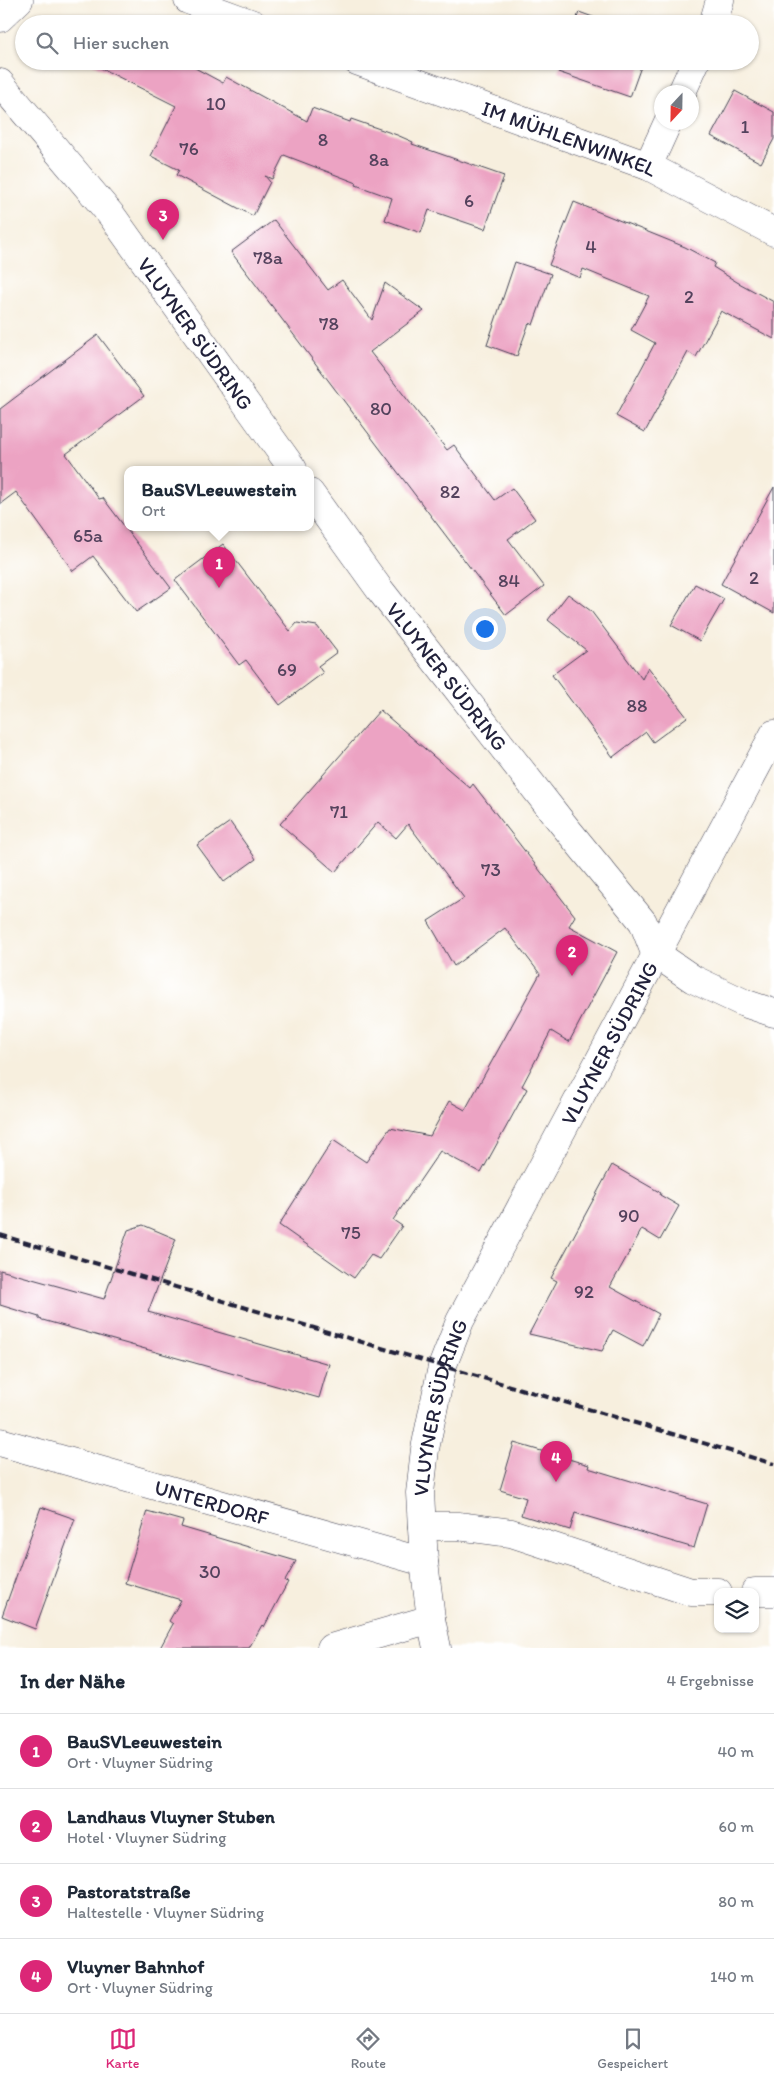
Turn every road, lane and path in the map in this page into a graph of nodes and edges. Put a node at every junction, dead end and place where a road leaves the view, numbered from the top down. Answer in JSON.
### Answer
{"nodes":[{"id":1,"x":18,"y":0,"type":"edge"},
{"id":2,"x":188,"y":0,"type":"edge"},
{"id":3,"x":720,"y":0,"type":"edge"},
{"id":4,"x":229,"y":15,"type":"edge"},
{"id":5,"x":716,"y":15,"type":"edge"},
{"id":6,"x":0,"y":18,"type":"edge"},
{"id":7,"x":382,"y":70,"type":"edge"},
{"id":8,"x":692,"y":70,"type":"edge"},
{"id":9,"x":0,"y":84,"type":"edge"},
{"id":10,"x":685,"y":85,"type":"edge"},
{"id":11,"x":664,"y":130,"type":"edge"},
{"id":12,"x":648,"y":166,"type":"junction"},
{"id":13,"x":774,"y":232,"type":"edge"},
{"id":14,"x":291,"y":466,"type":"edge"},
{"id":15,"x":314,"y":499,"type":"edge"},
{"id":16,"x":774,"y":734,"type":"edge"},
{"id":17,"x":655,"y":953,"type":"junction"},
{"id":18,"x":774,"y":1013,"type":"edge"},
{"id":19,"x":0,"y":1442,"type":"edge"},
{"id":20,"x":422,"y":1526,"type":"junction"},
{"id":21,"x":424,"y":1562,"type":"junction"},
{"id":22,"x":714,"y":1592,"type":"edge"},
{"id":23,"x":759,"y":1592,"type":"edge"},
{"id":24,"x":774,"y":1592,"type":"edge"},
{"id":25,"x":431,"y":1619,"type":"junction"},
{"id":26,"x":331,"y":1648,"type":"edge"},
{"id":27,"x":438,"y":1648,"type":"edge"}],
"edges":[{"from":1,"to":6,"type":"street"},
{"from":2,"to":4,"type":"street"},
{"from":3,"to":5,"type":"street"},
{"from":7,"to":12,"type":"street","name":"IM MÜHLENWINKEL"},
{"from":8,"to":10,"type":"street"},
{"from":9,"to":14,"type":"street","name":"VLUYNER SÜDRING"},
{"from":11,"to":12,"type":"street"},
{"from":12,"to":13,"type":"street","name":"IM MÜHLENWINKEL"},
{"from":15,"to":17,"type":"street","name":"VLUYNER SÜDRING"},
{"from":16,"to":17,"type":"street"},
{"from":17,"to":18,"type":"street"},
{"from":17,"to":20,"type":"street","name":"VLUYNER SÜDRING"},
{"from":19,"to":21,"type":"street","name":"UNTERDORF"},
{"from":20,"to":21,"type":"street","name":"VLUYNER SÜDRING"},
{"from":20,"to":22,"type":"street"},
{"from":21,"to":25,"type":"street","name":"VLUYNER SÜDRING"},
{"from":23,"to":24,"type":"street"},
{"from":25,"to":26,"type":"street"},
{"from":25,"to":27,"type":"street","name":"VLUYNER SÜDRING"}]}
